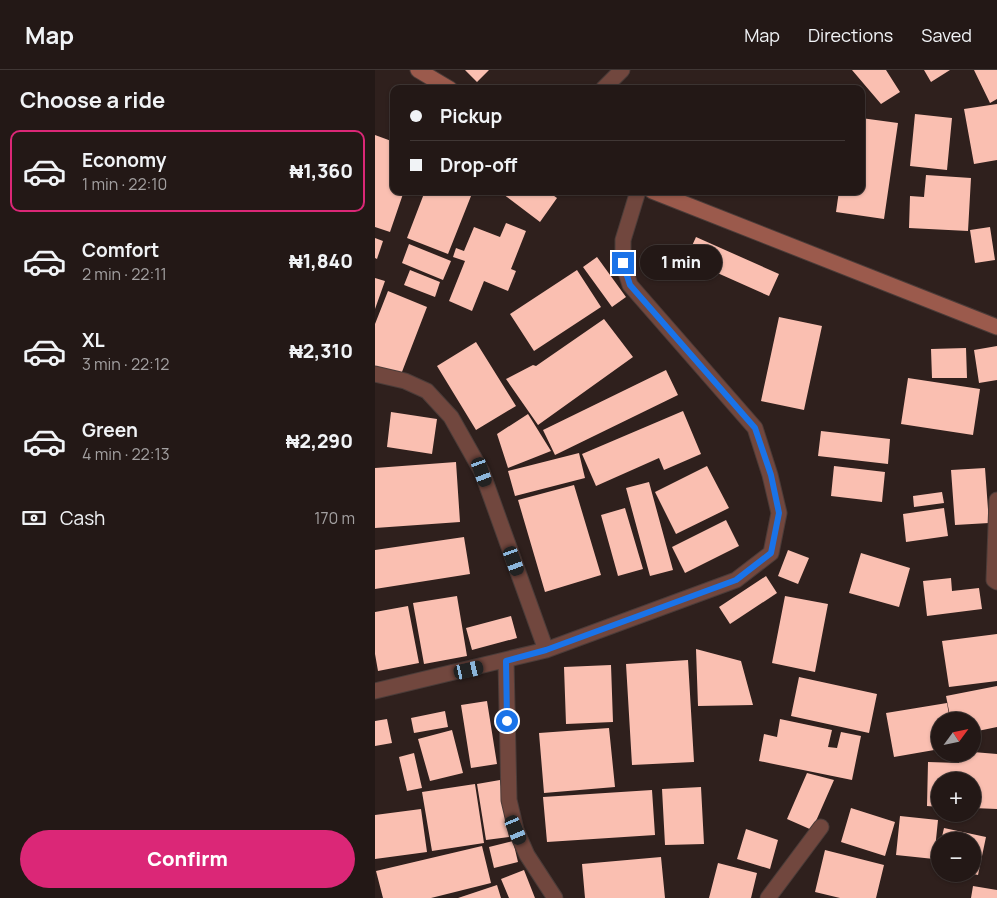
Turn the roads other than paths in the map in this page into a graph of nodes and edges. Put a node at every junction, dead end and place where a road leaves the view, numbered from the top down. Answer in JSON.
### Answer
{"nodes":[{"id":1,"x":418,"y":70,"type":"edge"},
{"id":2,"x":622,"y":70,"type":"edge"},
{"id":3,"x":443,"y":85,"type":"edge"},
{"id":4,"x":607,"y":85,"type":"edge"},
{"id":5,"x":637,"y":195,"type":"edge"},
{"id":6,"x":662,"y":195,"type":"edge"},
{"id":7,"x":997,"y":327,"type":"edge"},
{"id":8,"x":375,"y":374,"type":"edge"},
{"id":9,"x":997,"y":500,"type":"edge"},
{"id":10,"x":997,"y":582,"type":"edge"},
{"id":11,"x":546,"y":650,"type":"junction"},
{"id":12,"x":506,"y":661,"type":"junction"},
{"id":13,"x":375,"y":691,"type":"edge"},
{"id":14,"x":821,"y":827,"type":"dead end"},
{"id":15,"x":555,"y":898,"type":"edge"},
{"id":16,"x":768,"y":898,"type":"edge"}],
"edges":[{"from":1,"to":3,"type":"main road"},
{"from":2,"to":4,"type":"street"},
{"from":5,"to":11,"type":"street"},
{"from":6,"to":7,"type":"main road"},
{"from":8,"to":11,"type":"street"},
{"from":9,"to":10,"type":"street"},
{"from":11,"to":12,"type":"street"},
{"from":12,"to":13,"type":"street"},
{"from":12,"to":15,"type":"street"},
{"from":14,"to":16,"type":"street"}]}
